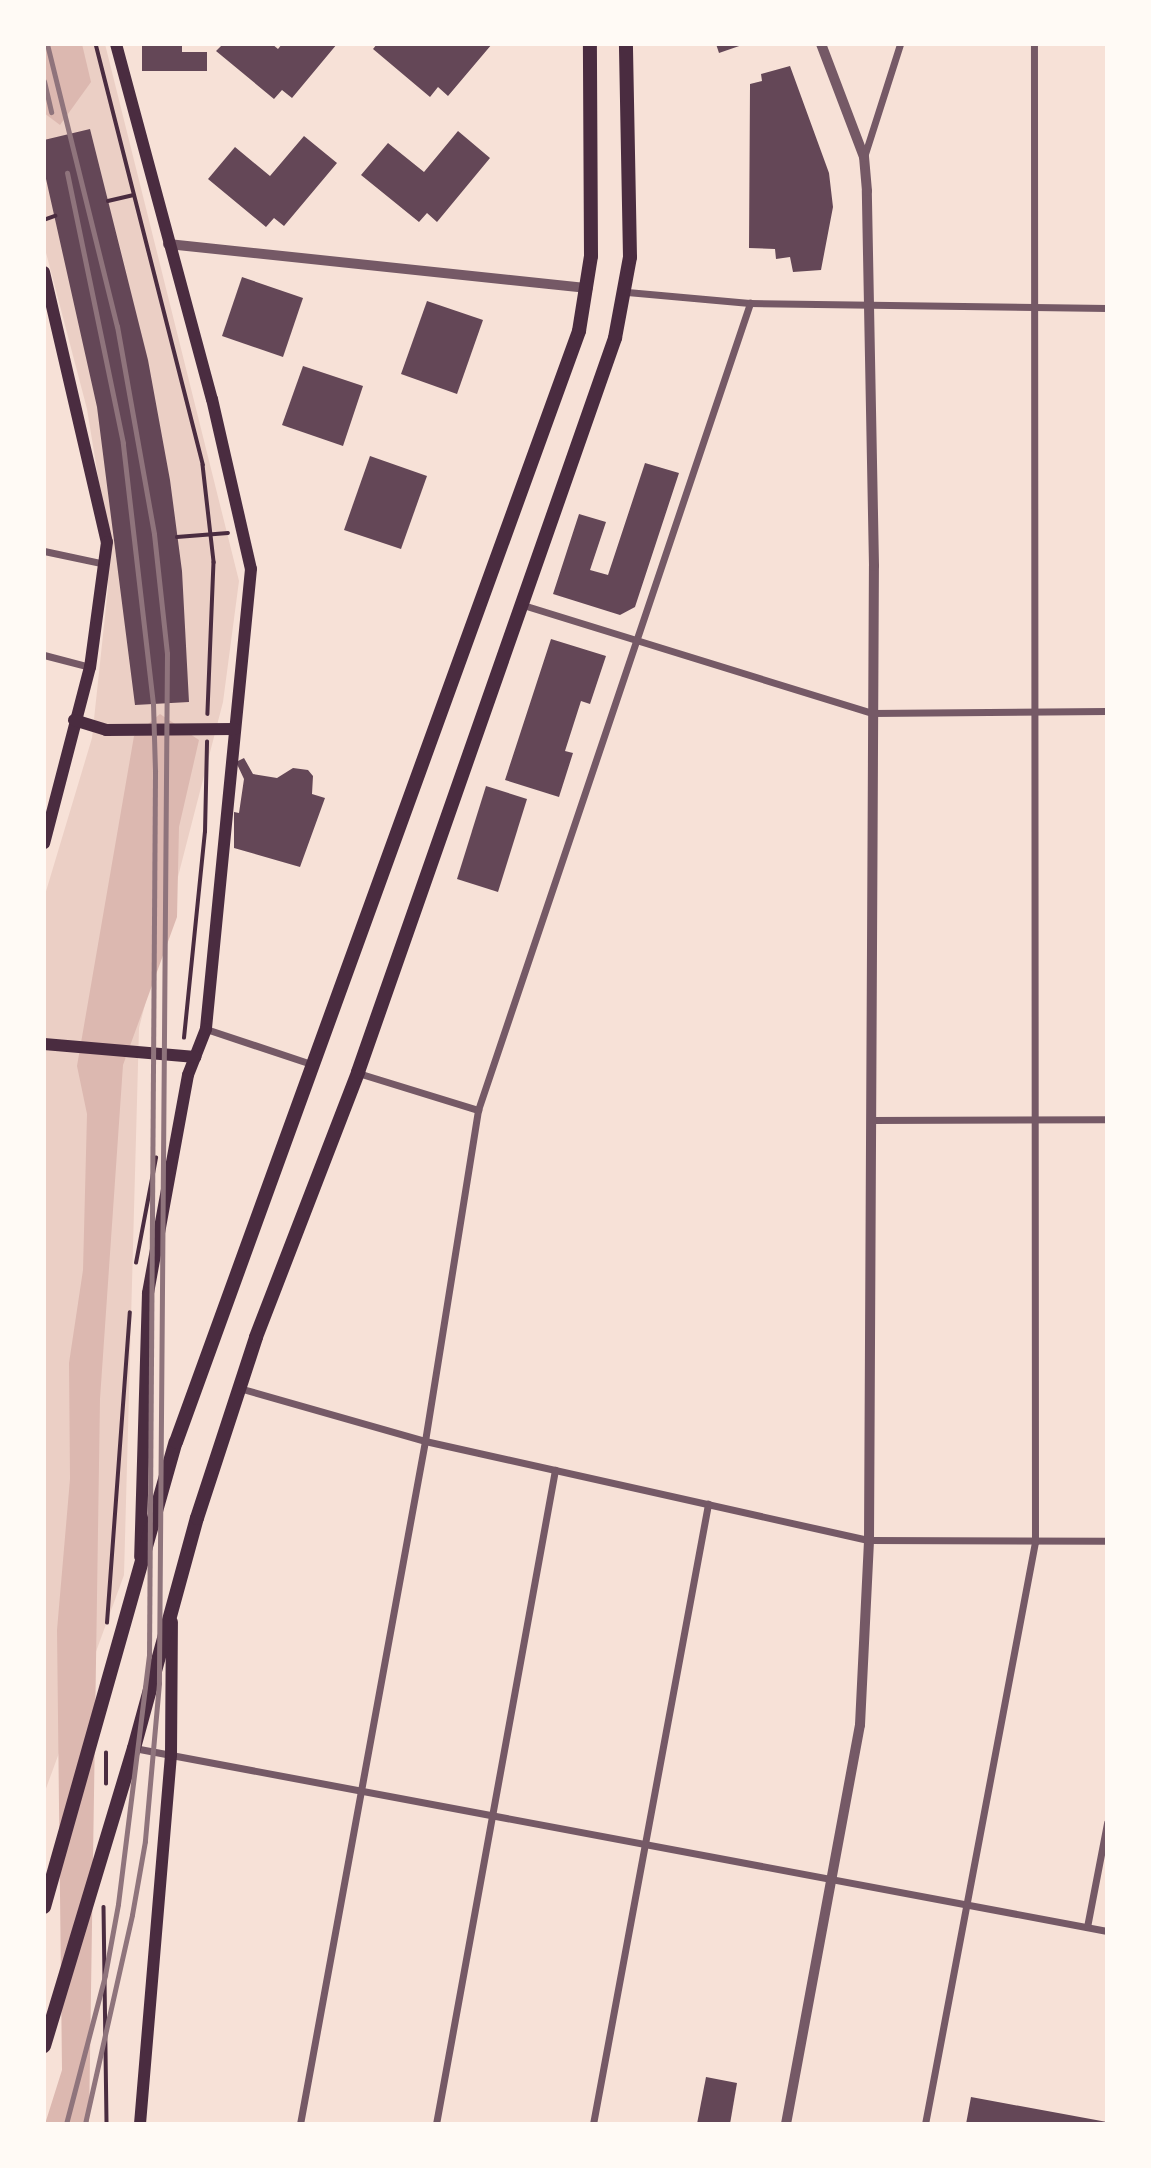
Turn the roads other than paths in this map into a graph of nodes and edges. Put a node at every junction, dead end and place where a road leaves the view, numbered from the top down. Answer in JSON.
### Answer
{"nodes":[{"id":1,"x":116,"y":44,"type":"edge"},
{"id":2,"x":590,"y":44,"type":"edge"},
{"id":3,"x":626,"y":44,"type":"edge"},
{"id":4,"x":821,"y":44,"type":"edge"},
{"id":5,"x":900,"y":44,"type":"edge"},
{"id":6,"x":1034,"y":44,"type":"edge"},
{"id":7,"x":864,"y":157,"type":"junction"},
{"id":8,"x":168,"y":244,"type":"junction"},
{"id":9,"x":44,"y":272,"type":"edge"},
{"id":10,"x":588,"y":288,"type":"junction"},
{"id":11,"x":627,"y":292,"type":"junction"},
{"id":12,"x":750,"y":303,"type":"junction"},
{"id":13,"x":869,"y":303,"type":"junction"},
{"id":14,"x":1034,"y":306,"type":"junction"},
{"id":15,"x":1107,"y":308,"type":"edge"},
{"id":16,"x":44,"y":551,"type":"edge"},
{"id":17,"x":107,"y":565,"type":"junction"},
{"id":18,"x":523,"y":605,"type":"junction"},
{"id":19,"x":637,"y":639,"type":"junction"},
{"id":20,"x":44,"y":655,"type":"edge"},
{"id":21,"x":90,"y":667,"type":"junction"},
{"id":22,"x":1107,"y":711,"type":"edge"},
{"id":23,"x":1035,"y":712,"type":"junction"},
{"id":24,"x":872,"y":713,"type":"junction"},
{"id":25,"x":74,"y":720,"type":"junction"},
{"id":26,"x":235,"y":729,"type":"junction"},
{"id":27,"x":47,"y":808,"type":"edge"},
{"id":28,"x":44,"y":843,"type":"edge"},
{"id":29,"x":206,"y":1029,"type":"junction"},
{"id":30,"x":44,"y":1044,"type":"edge"},
{"id":31,"x":186,"y":1054,"type":"junction"},
{"id":32,"x":314,"y":1065,"type":"junction"},
{"id":33,"x":358,"y":1072,"type":"junction"},
{"id":34,"x":478,"y":1110,"type":"junction"},
{"id":35,"x":1107,"y":1118,"type":"edge"},
{"id":36,"x":1035,"y":1119,"type":"junction"},
{"id":37,"x":871,"y":1120,"type":"junction"},
{"id":38,"x":239,"y":1388,"type":"junction"},
{"id":39,"x":425,"y":1441,"type":"junction"},
{"id":40,"x":555,"y":1470,"type":"junction"},
{"id":41,"x":708,"y":1504,"type":"junction"},
{"id":42,"x":869,"y":1540,"type":"junction"},
{"id":43,"x":1107,"y":1541,"type":"edge"},
{"id":44,"x":1035,"y":1542,"type":"junction"},
{"id":45,"x":140,"y":1572,"type":"junction"},
{"id":46,"x":172,"y":1603,"type":"junction"},
{"id":47,"x":134,"y":1748,"type":"junction"},
{"id":48,"x":170,"y":1755,"type":"junction"},
{"id":49,"x":359,"y":1792,"type":"junction"},
{"id":50,"x":493,"y":1817,"type":"junction"},
{"id":51,"x":1107,"y":1823,"type":"edge"},
{"id":52,"x":645,"y":1846,"type":"junction"},
{"id":53,"x":831,"y":1879,"type":"junction"},
{"id":54,"x":967,"y":1905,"type":"junction"},
{"id":55,"x":44,"y":1907,"type":"edge"},
{"id":56,"x":1087,"y":1927,"type":"junction"},
{"id":57,"x":1107,"y":1931,"type":"edge"},
{"id":58,"x":46,"y":2039,"type":"edge"},
{"id":59,"x":140,"y":2124,"type":"edge"},
{"id":60,"x":300,"y":2124,"type":"edge"},
{"id":61,"x":436,"y":2124,"type":"edge"},
{"id":62,"x":593,"y":2124,"type":"edge"},
{"id":63,"x":786,"y":2124,"type":"edge"},
{"id":64,"x":925,"y":2124,"type":"edge"}],
"edges":[{"from":1,"to":8,"type":"main road"},
{"from":2,"to":10,"type":"main road"},
{"from":3,"to":11,"type":"main road"},
{"from":4,"to":7,"type":"street"},
{"from":5,"to":7,"type":"street"},
{"from":6,"to":14,"type":"street"},
{"from":7,"to":13,"type":"street"},
{"from":8,"to":10,"type":"street"},
{"from":8,"to":26,"type":"main road"},
{"from":9,"to":17,"type":"main road"},
{"from":10,"to":32,"type":"main road"},
{"from":11,"to":12,"type":"street"},
{"from":11,"to":18,"type":"main road"},
{"from":12,"to":13,"type":"street"},
{"from":12,"to":19,"type":"street"},
{"from":13,"to":14,"type":"street"},
{"from":13,"to":24,"type":"street"},
{"from":14,"to":15,"type":"street"},
{"from":14,"to":23,"type":"street"},
{"from":16,"to":17,"type":"street"},
{"from":17,"to":21,"type":"main road"},
{"from":18,"to":19,"type":"street"},
{"from":18,"to":33,"type":"main road"},
{"from":19,"to":24,"type":"street"},
{"from":19,"to":34,"type":"street"},
{"from":20,"to":21,"type":"street"},
{"from":21,"to":25,"type":"main road"},
{"from":22,"to":23,"type":"street"},
{"from":23,"to":24,"type":"street"},
{"from":23,"to":36,"type":"street"},
{"from":24,"to":37,"type":"street"},
{"from":25,"to":26,"type":"main road"},
{"from":25,"to":27,"type":"main road"},
{"from":26,"to":29,"type":"main road"},
{"from":27,"to":28,"type":"main road"},
{"from":29,"to":31,"type":"main road"},
{"from":29,"to":32,"type":"street"},
{"from":30,"to":31,"type":"main road"},
{"from":31,"to":45,"type":"main road"},
{"from":32,"to":45,"type":"main road"},
{"from":33,"to":34,"type":"street"},
{"from":33,"to":38,"type":"main road"},
{"from":34,"to":39,"type":"street"},
{"from":35,"to":36,"type":"street"},
{"from":36,"to":37,"type":"street"},
{"from":36,"to":44,"type":"street"},
{"from":37,"to":42,"type":"street"},
{"from":38,"to":39,"type":"street"},
{"from":38,"to":46,"type":"main road"},
{"from":39,"to":40,"type":"street"},
{"from":39,"to":49,"type":"street"},
{"from":40,"to":41,"type":"street"},
{"from":40,"to":50,"type":"street"},
{"from":41,"to":42,"type":"street"},
{"from":41,"to":52,"type":"street"},
{"from":42,"to":44,"type":"street"},
{"from":42,"to":53,"type":"street"},
{"from":43,"to":44,"type":"street"},
{"from":44,"to":54,"type":"street"},
{"from":45,"to":55,"type":"main road"},
{"from":46,"to":47,"type":"main road"},
{"from":46,"to":48,"type":"main road"},
{"from":47,"to":48,"type":"street"},
{"from":47,"to":58,"type":"main road"},
{"from":48,"to":49,"type":"street"},
{"from":48,"to":59,"type":"main road"},
{"from":49,"to":50,"type":"street"},
{"from":49,"to":60,"type":"street"},
{"from":50,"to":52,"type":"street"},
{"from":50,"to":61,"type":"street"},
{"from":51,"to":56,"type":"street"},
{"from":52,"to":53,"type":"street"},
{"from":52,"to":62,"type":"street"},
{"from":53,"to":54,"type":"street"},
{"from":53,"to":63,"type":"street"},
{"from":54,"to":56,"type":"street"},
{"from":54,"to":64,"type":"street"},
{"from":56,"to":57,"type":"street"}]}
